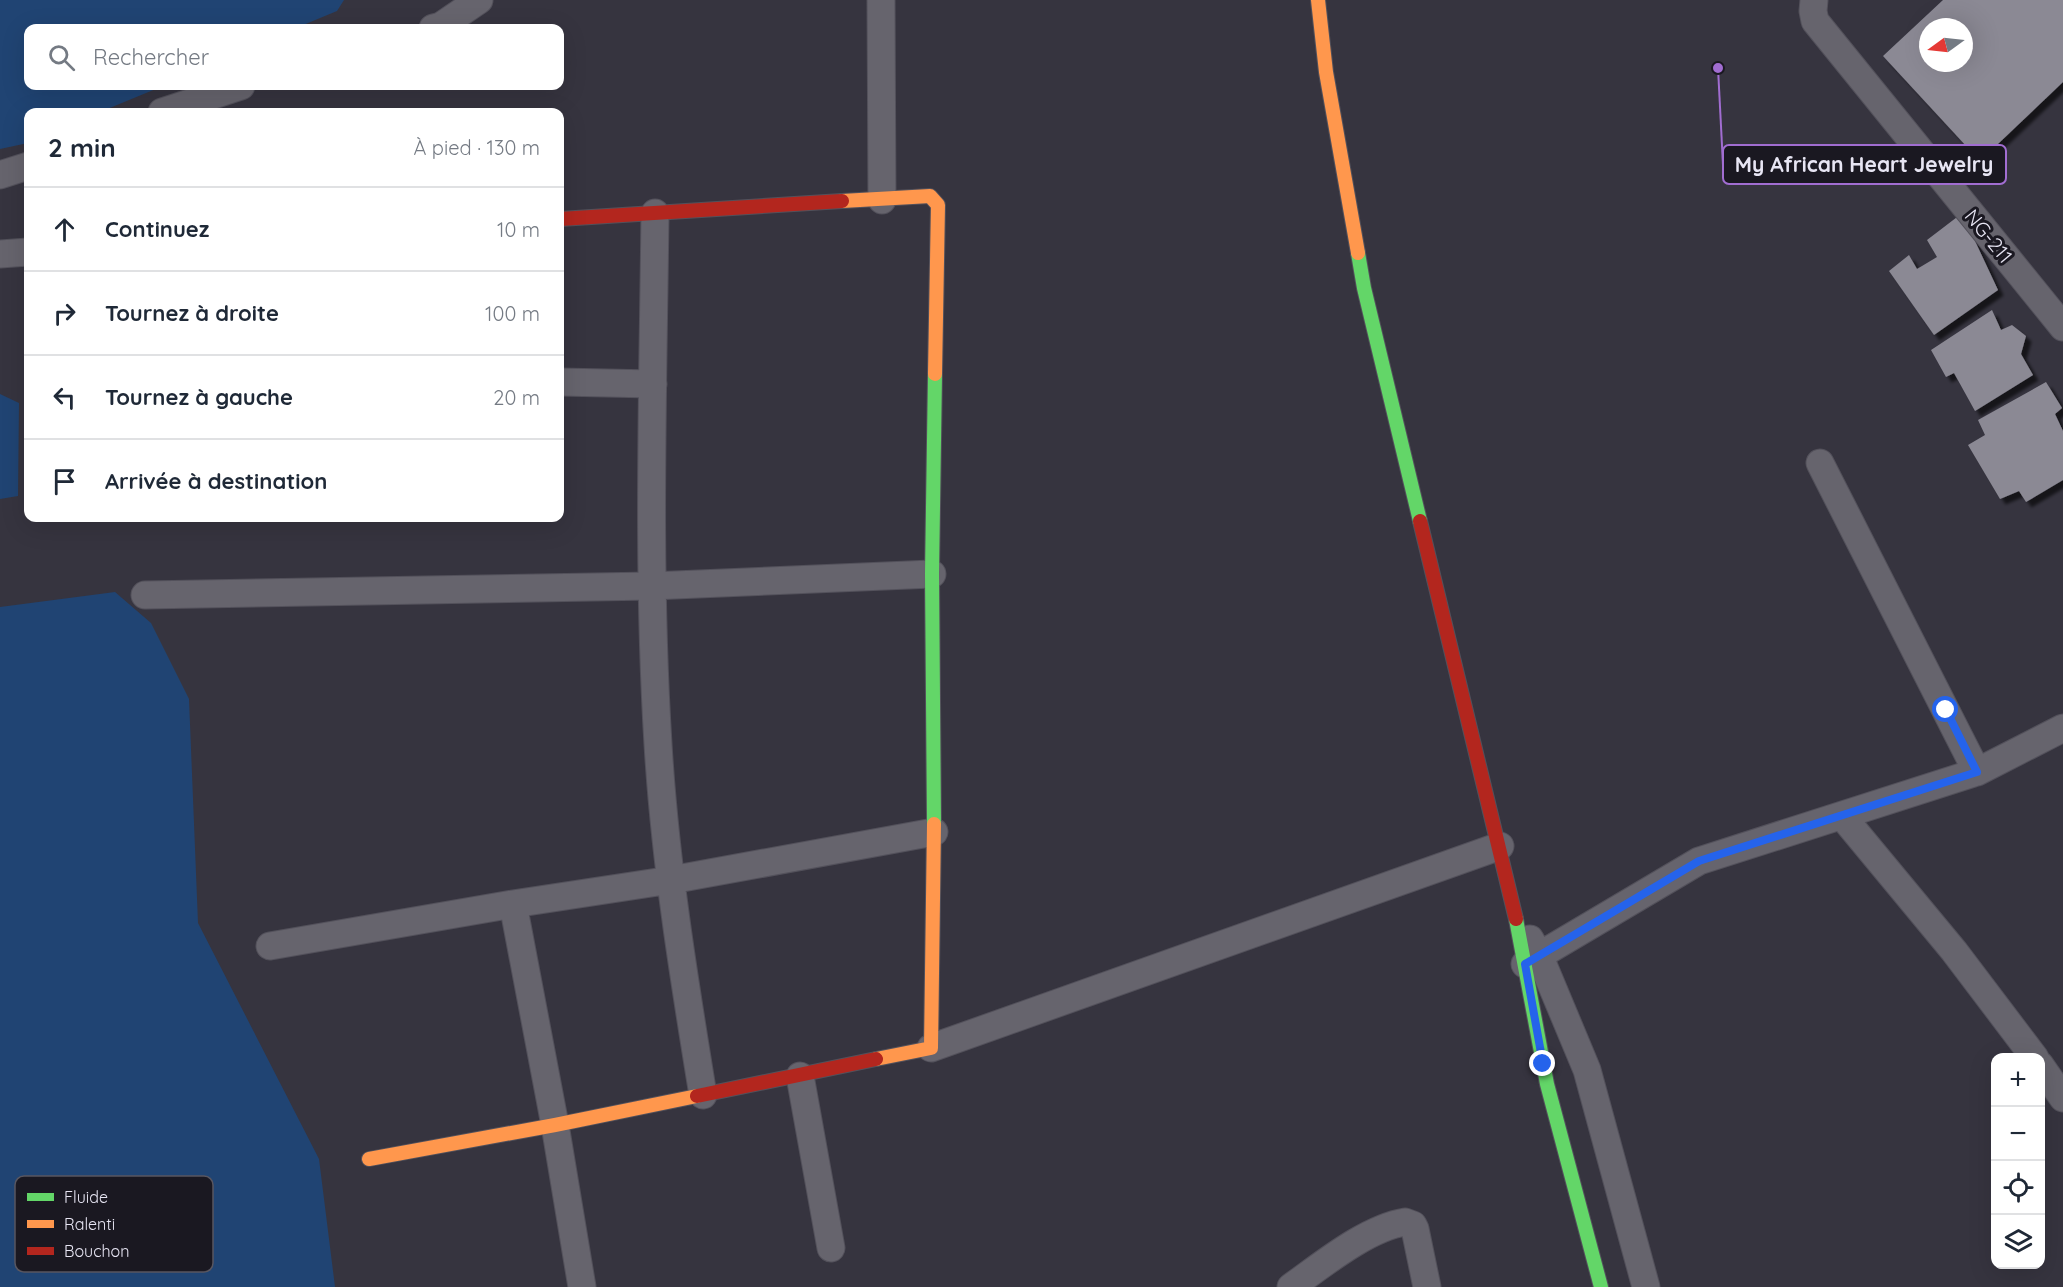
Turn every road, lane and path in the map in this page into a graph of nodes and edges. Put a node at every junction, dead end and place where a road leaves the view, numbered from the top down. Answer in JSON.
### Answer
{"nodes":[{"id":1,"x":479,"y":0,"type":"edge"},
{"id":2,"x":881,"y":0,"type":"edge"},
{"id":3,"x":1318,"y":0,"type":"edge"},
{"id":4,"x":1814,"y":0,"type":"edge"},
{"id":5,"x":444,"y":24,"type":"edge"},
{"id":6,"x":229,"y":90,"type":"edge"},
{"id":7,"x":174,"y":108,"type":"edge"},
{"id":8,"x":24,"y":167,"type":"edge"},
{"id":9,"x":0,"y":175,"type":"edge"},
{"id":10,"x":882,"y":200,"type":"junction"},
{"id":11,"x":655,"y":213,"type":"junction"},
{"id":12,"x":564,"y":219,"type":"edge"},
{"id":13,"x":24,"y":252,"type":"edge"},
{"id":14,"x":0,"y":254,"type":"edge"},
{"id":15,"x":2063,"y":327,"type":"edge"},
{"id":16,"x":564,"y":382,"type":"edge"},
{"id":17,"x":653,"y":384,"type":"junction"},
{"id":18,"x":1820,"y":463,"type":"dead end"},
{"id":19,"x":932,"y":574,"type":"junction"},
{"id":20,"x":651,"y":586,"type":"junction"},
{"id":21,"x":145,"y":595,"type":"dead end"},
{"id":22,"x":2063,"y":728,"type":"edge"},
{"id":23,"x":1977,"y":772,"type":"junction"},
{"id":24,"x":1843,"y":816,"type":"junction"},
{"id":25,"x":934,"y":832,"type":"junction"},
{"id":26,"x":1500,"y":846,"type":"junction"},
{"id":27,"x":671,"y":880,"type":"junction"},
{"id":28,"x":513,"y":904,"type":"junction"},
{"id":29,"x":1515,"y":910,"type":"joint"},
{"id":30,"x":270,"y":946,"type":"dead end"},
{"id":31,"x":1532,"y":960,"type":"junction"},
{"id":32,"x":931,"y":1048,"type":"junction"},
{"id":33,"x":2031,"y":1053,"type":"edge"},
{"id":34,"x":2045,"y":1072,"type":"edge"},
{"id":35,"x":800,"y":1076,"type":"junction"},
{"id":36,"x":703,"y":1095,"type":"junction"},
{"id":37,"x":2063,"y":1098,"type":"edge"},
{"id":38,"x":555,"y":1125,"type":"junction"},
{"id":39,"x":369,"y":1159,"type":"dead end"},
{"id":40,"x":831,"y":1248,"type":"dead end"},
{"id":41,"x":582,"y":1287,"type":"edge"},
{"id":42,"x":1291,"y":1287,"type":"edge"},
{"id":43,"x":1427,"y":1287,"type":"edge"},
{"id":44,"x":1601,"y":1287,"type":"edge"},
{"id":45,"x":1646,"y":1287,"type":"edge"}],
"edges":[{"from":1,"to":5,"type":"street"},
{"from":2,"to":10,"type":"street"},
{"from":3,"to":26,"type":"street"},
{"from":4,"to":15,"type":"street","name":"NG-211"},
{"from":6,"to":7,"type":"street"},
{"from":8,"to":9,"type":"street"},
{"from":10,"to":11,"type":"street"},
{"from":10,"to":19,"type":"street"},
{"from":11,"to":12,"type":"street"},
{"from":11,"to":17,"type":"street"},
{"from":13,"to":14,"type":"street"},
{"from":16,"to":17,"type":"street"},
{"from":17,"to":20,"type":"street"},
{"from":18,"to":23,"type":"street"},
{"from":19,"to":20,"type":"street"},
{"from":19,"to":25,"type":"street"},
{"from":20,"to":21,"type":"street"},
{"from":20,"to":27,"type":"street"},
{"from":22,"to":23,"type":"street"},
{"from":23,"to":24,"type":"street"},
{"from":24,"to":31,"type":"street"},
{"from":24,"to":33,"type":"street"},
{"from":25,"to":27,"type":"street"},
{"from":25,"to":32,"type":"street"},
{"from":26,"to":29,"type":"street"},
{"from":26,"to":32,"type":"street"},
{"from":27,"to":28,"type":"street"},
{"from":27,"to":36,"type":"street"},
{"from":28,"to":30,"type":"street"},
{"from":28,"to":38,"type":"street"},
{"from":29,"to":31,"type":"street"},
{"from":31,"to":44,"type":"street"},
{"from":31,"to":45,"type":"street"},
{"from":32,"to":35,"type":"street"},
{"from":34,"to":37,"type":"street"},
{"from":35,"to":36,"type":"street"},
{"from":35,"to":40,"type":"street"},
{"from":36,"to":38,"type":"street"},
{"from":38,"to":39,"type":"street"},
{"from":38,"to":41,"type":"street"},
{"from":42,"to":43,"type":"street"}]}
